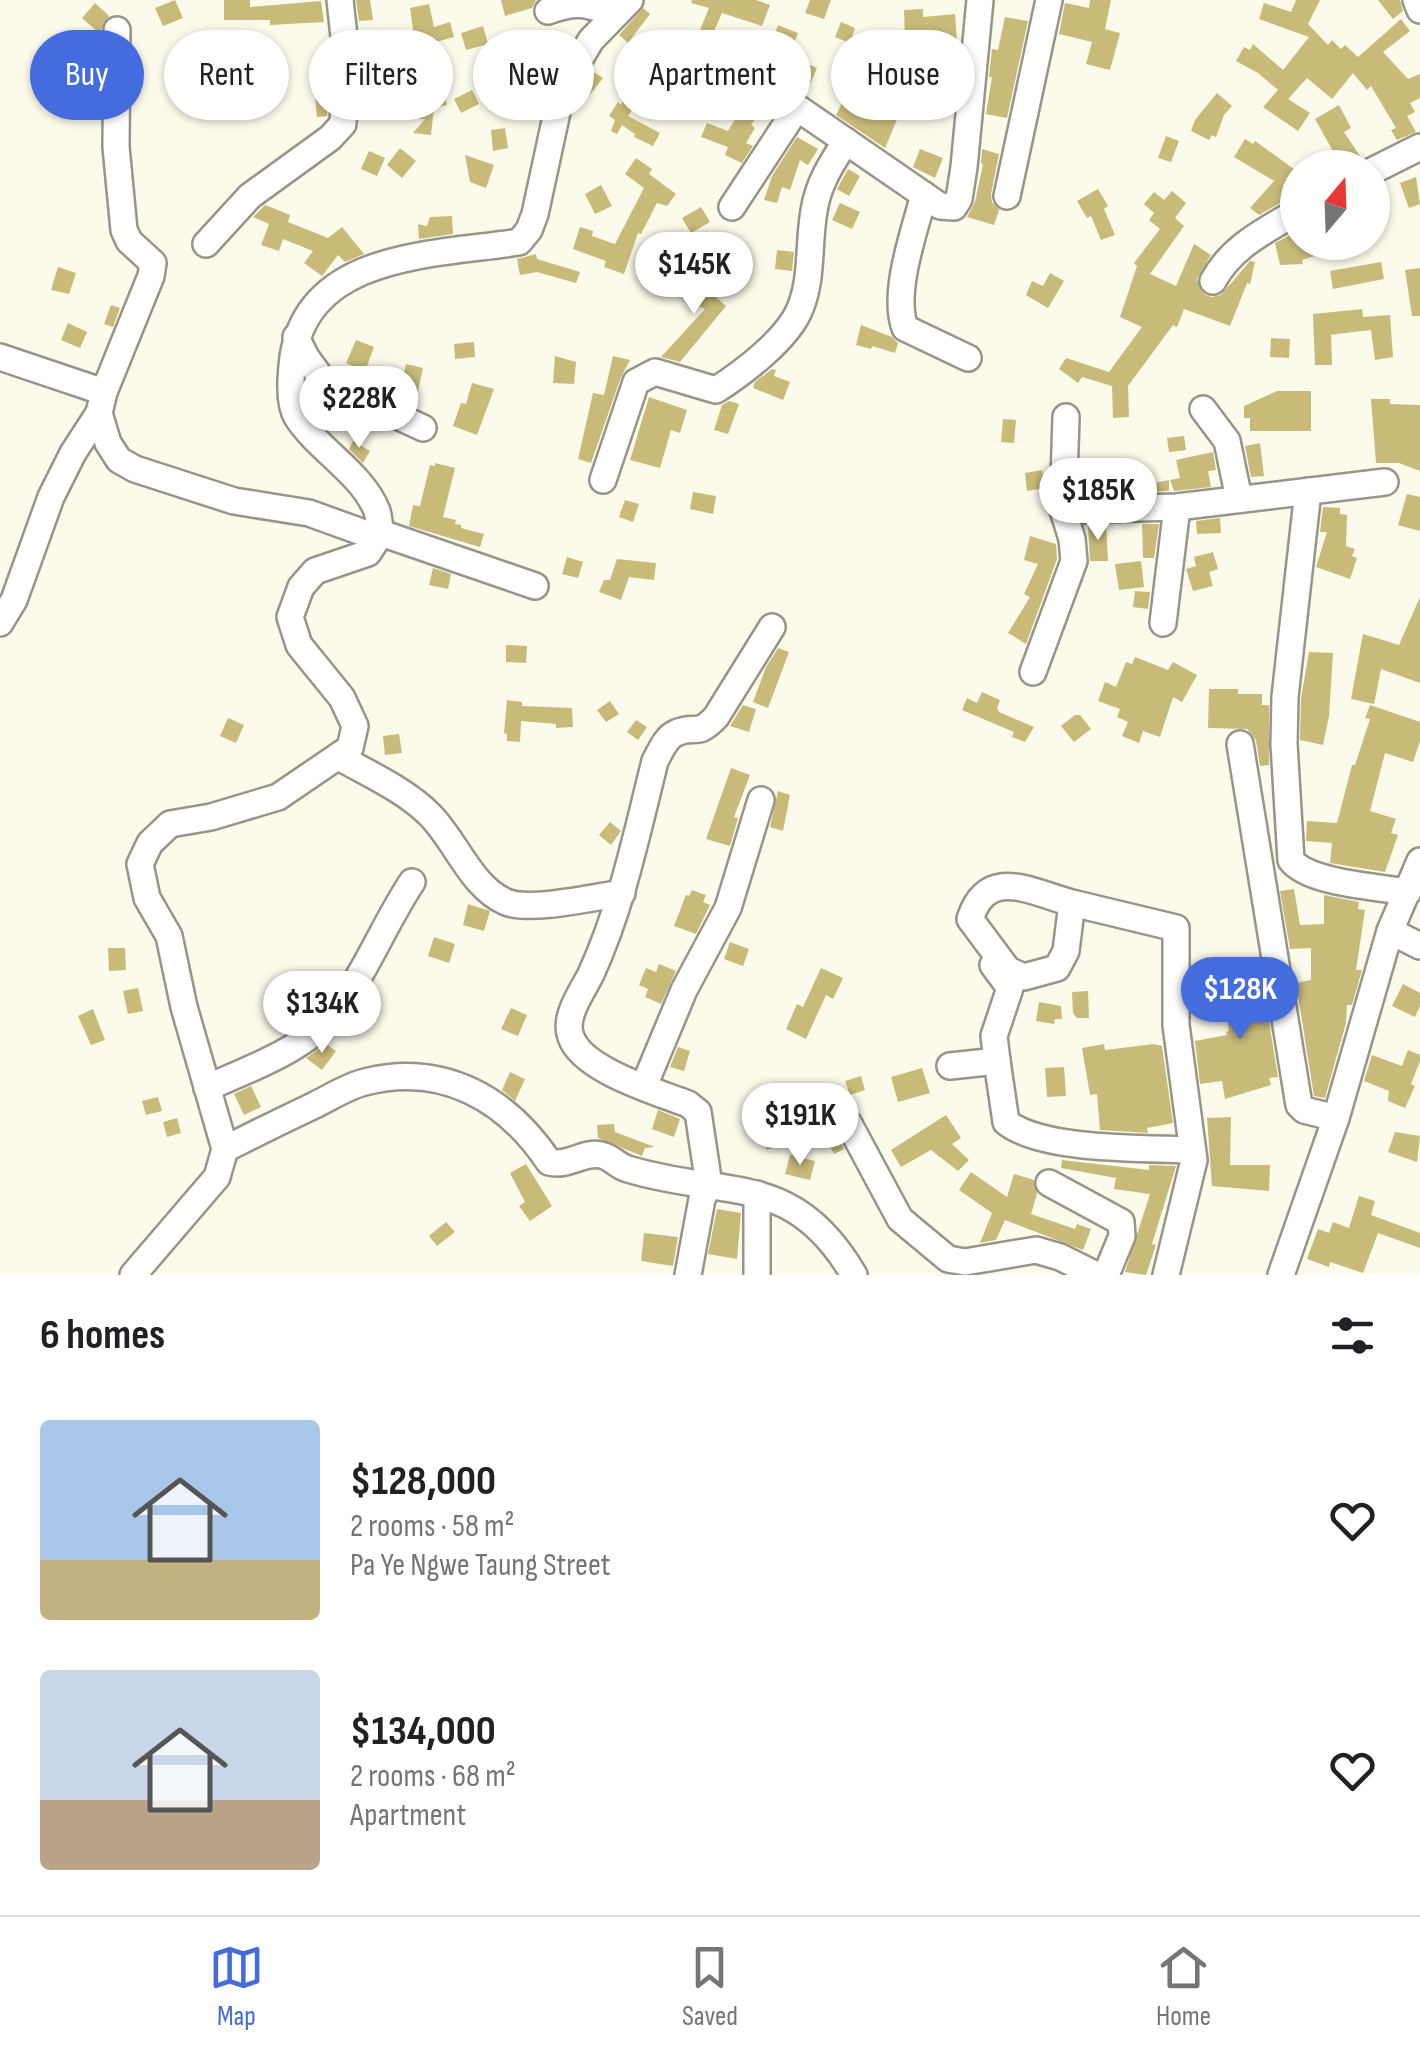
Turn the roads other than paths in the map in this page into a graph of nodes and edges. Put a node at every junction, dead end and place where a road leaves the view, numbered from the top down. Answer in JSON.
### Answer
{"nodes":[{"id":1,"x":340,"y":0,"type":"edge"},
{"id":2,"x":980,"y":0,"type":"edge"},
{"id":3,"x":1049,"y":0,"type":"edge"},
{"id":4,"x":1416,"y":0,"type":"edge"},
{"id":5,"x":623,"y":7,"type":"edge"},
{"id":6,"x":1420,"y":10,"type":"edge"},
{"id":7,"x":548,"y":11,"type":"dead end"},
{"id":8,"x":811,"y":118,"type":"edge"},
{"id":9,"x":116,"y":120,"type":"edge"},
{"id":10,"x":788,"y":120,"type":"edge"},
{"id":11,"x":846,"y":142,"type":"junction"},
{"id":12,"x":1420,"y":146,"type":"edge"},
{"id":13,"x":1390,"y":162,"type":"edge"},
{"id":14,"x":924,"y":195,"type":"junction"},
{"id":15,"x":1007,"y":196,"type":"dead end"},
{"id":16,"x":732,"y":207,"type":"dead end"},
{"id":17,"x":1280,"y":222,"type":"edge"},
{"id":18,"x":206,"y":244,"type":"dead end"},
{"id":19,"x":1214,"y":281,"type":"dead end"},
{"id":20,"x":296,"y":337,"type":"junction"},
{"id":21,"x":0,"y":357,"type":"edge"},
{"id":22,"x":968,"y":358,"type":"dead end"},
{"id":23,"x":102,"y":403,"type":"junction"},
{"id":24,"x":1203,"y":409,"type":"dead end"},
{"id":25,"x":1066,"y":418,"type":"dead end"},
{"id":26,"x":424,"y":428,"type":"dead end"},
{"id":27,"x":603,"y":480,"type":"dead end"},
{"id":28,"x":1384,"y":482,"type":"dead end"},
{"id":29,"x":1308,"y":491,"type":"junction"},
{"id":30,"x":1239,"y":499,"type":"junction"},
{"id":31,"x":1177,"y":507,"type":"junction"},
{"id":32,"x":1064,"y":510,"type":"junction"},
{"id":33,"x":379,"y":536,"type":"junction"},
{"id":34,"x":534,"y":586,"type":"dead end"},
{"id":35,"x":0,"y":623,"type":"edge"},
{"id":36,"x":1162,"y":624,"type":"dead end"},
{"id":37,"x":772,"y":627,"type":"dead end"},
{"id":38,"x":1033,"y":672,"type":"dead end"},
{"id":39,"x":1240,"y":744,"type":"dead end"},
{"id":40,"x":338,"y":757,"type":"junction"},
{"id":41,"x":760,"y":800,"type":"dead end"},
{"id":42,"x":1420,"y":860,"type":"edge"},
{"id":43,"x":412,"y":882,"type":"dead end"},
{"id":44,"x":1408,"y":892,"type":"junction"},
{"id":45,"x":622,"y":894,"type":"junction"},
{"id":46,"x":1072,"y":903,"type":"dead end"},
{"id":47,"x":1390,"y":931,"type":"junction"},
{"id":48,"x":967,"y":935,"type":"dead end"},
{"id":49,"x":1420,"y":946,"type":"edge"},
{"id":50,"x":997,"y":1061,"type":"junction"},
{"id":51,"x":950,"y":1066,"type":"dead end"},
{"id":52,"x":644,"y":1086,"type":"junction"},
{"id":53,"x":207,"y":1088,"type":"junction"},
{"id":54,"x":1336,"y":1118,"type":"junction"},
{"id":55,"x":849,"y":1124,"type":"dead end"},
{"id":56,"x":225,"y":1149,"type":"junction"},
{"id":57,"x":1192,"y":1150,"type":"junction"},
{"id":58,"x":1049,"y":1183,"type":"dead end"},
{"id":59,"x":709,"y":1185,"type":"junction"},
{"id":60,"x":758,"y":1194,"type":"junction"},
{"id":61,"x":133,"y":1275,"type":"edge"},
{"id":62,"x":688,"y":1275,"type":"edge"},
{"id":63,"x":757,"y":1275,"type":"edge"},
{"id":64,"x":854,"y":1275,"type":"edge"},
{"id":65,"x":1096,"y":1275,"type":"edge"},
{"id":66,"x":1106,"y":1275,"type":"edge"},
{"id":67,"x":1166,"y":1275,"type":"edge"},
{"id":68,"x":1280,"y":1275,"type":"edge"}],
"edges":[{"from":1,"to":18,"type":"street"},
{"from":2,"to":14,"type":"street"},
{"from":3,"to":15,"type":"street"},
{"from":4,"to":6,"type":"street"},
{"from":5,"to":7,"type":"street"},
{"from":5,"to":20,"type":"street"},
{"from":8,"to":11,"type":"street"},
{"from":9,"to":23,"type":"street"},
{"from":10,"to":16,"type":"street"},
{"from":11,"to":14,"type":"street"},
{"from":11,"to":27,"type":"street"},
{"from":12,"to":13,"type":"street"},
{"from":14,"to":22,"type":"street"},
{"from":17,"to":19,"type":"street"},
{"from":20,"to":26,"type":"street"},
{"from":20,"to":33,"type":"street"},
{"from":21,"to":23,"type":"street"},
{"from":23,"to":33,"type":"street"},
{"from":23,"to":35,"type":"street"},
{"from":24,"to":30,"type":"street"},
{"from":25,"to":32,"type":"street"},
{"from":28,"to":29,"type":"street"},
{"from":29,"to":30,"type":"street"},
{"from":29,"to":44,"type":"street"},
{"from":30,"to":31,"type":"street"},
{"from":31,"to":32,"type":"street"},
{"from":31,"to":36,"type":"street"},
{"from":32,"to":38,"type":"street"},
{"from":33,"to":34,"type":"street"},
{"from":33,"to":40,"type":"street"},
{"from":37,"to":45,"type":"street"},
{"from":39,"to":54,"type":"street"},
{"from":40,"to":45,"type":"street"},
{"from":40,"to":53,"type":"street"},
{"from":41,"to":52,"type":"street"},
{"from":42,"to":44,"type":"street"},
{"from":43,"to":53,"type":"street"},
{"from":44,"to":47,"type":"street"},
{"from":45,"to":52,"type":"street"},
{"from":46,"to":57,"type":"street"},
{"from":47,"to":49,"type":"street"},
{"from":47,"to":54,"type":"street"},
{"from":48,"to":50,"type":"street"},
{"from":50,"to":51,"type":"street"},
{"from":50,"to":57,"type":"street"},
{"from":52,"to":59,"type":"street"},
{"from":53,"to":56,"type":"street"},
{"from":54,"to":68,"type":"street"},
{"from":55,"to":65,"type":"street"},
{"from":56,"to":59,"type":"street"},
{"from":56,"to":61,"type":"street"},
{"from":57,"to":67,"type":"street"},
{"from":58,"to":66,"type":"street"},
{"from":59,"to":60,"type":"street"},
{"from":59,"to":62,"type":"street"},
{"from":60,"to":63,"type":"street"},
{"from":60,"to":64,"type":"street"}]}
